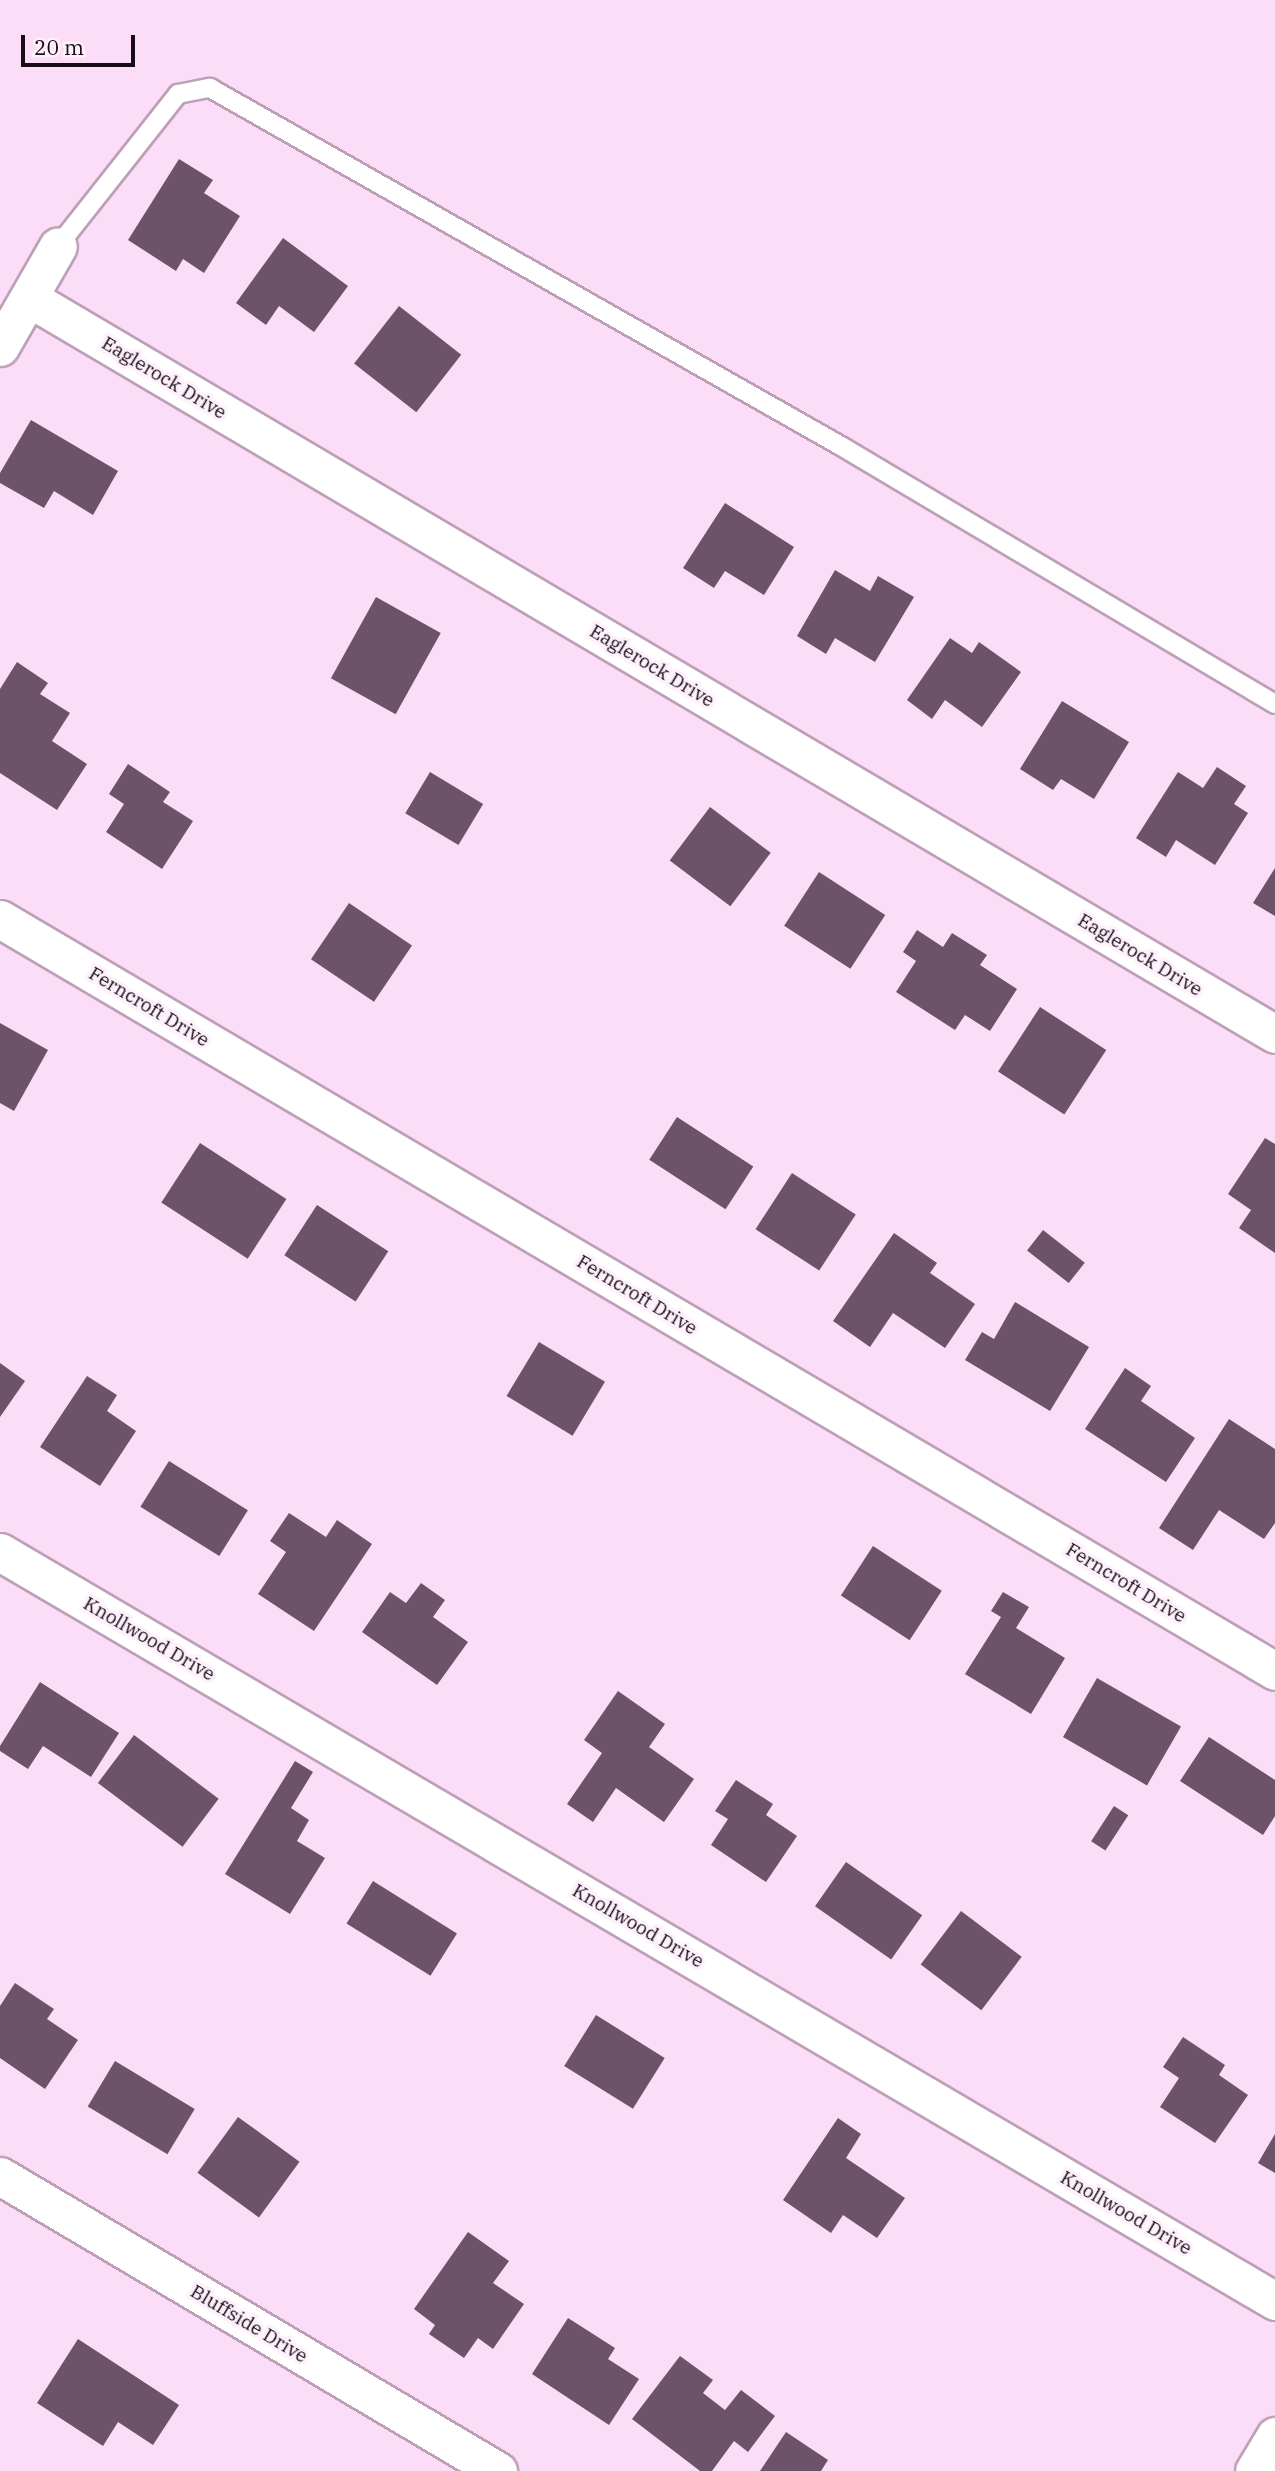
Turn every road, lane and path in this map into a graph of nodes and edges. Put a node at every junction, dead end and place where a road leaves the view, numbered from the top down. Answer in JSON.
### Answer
{"nodes":[{"id":1,"x":58,"y":246,"type":"joint"},
{"id":2,"x":29,"y":298,"type":"junction"},
{"id":3,"x":0,"y":347,"type":"edge"},
{"id":4,"x":1275,"y":704,"type":"edge"},
{"id":5,"x":0,"y":919,"type":"edge"},
{"id":6,"x":1275,"y":1034,"type":"edge"},
{"id":7,"x":0,"y":1552,"type":"edge"},
{"id":8,"x":1275,"y":1671,"type":"edge"},
{"id":9,"x":0,"y":2176,"type":"edge"},
{"id":10,"x":1275,"y":2301,"type":"edge"},
{"id":11,"x":1275,"y":2436,"type":"edge"},
{"id":12,"x":498,"y":2471,"type":"edge"},
{"id":13,"x":1254,"y":2471,"type":"edge"}],
"edges":[{"from":1,"to":2,"type":"street"},
{"from":1,"to":4,"type":"lane"},
{"from":2,"to":3,"type":"street"},
{"from":2,"to":6,"type":"street","name":"Eaglerock Drive"},
{"from":5,"to":8,"type":"street","name":"Ferncroft Drive"},
{"from":7,"to":10,"type":"street","name":"Knollwood Drive"},
{"from":9,"to":12,"type":"street","name":"Bluffside Drive"},
{"from":11,"to":13,"type":"street"}]}
